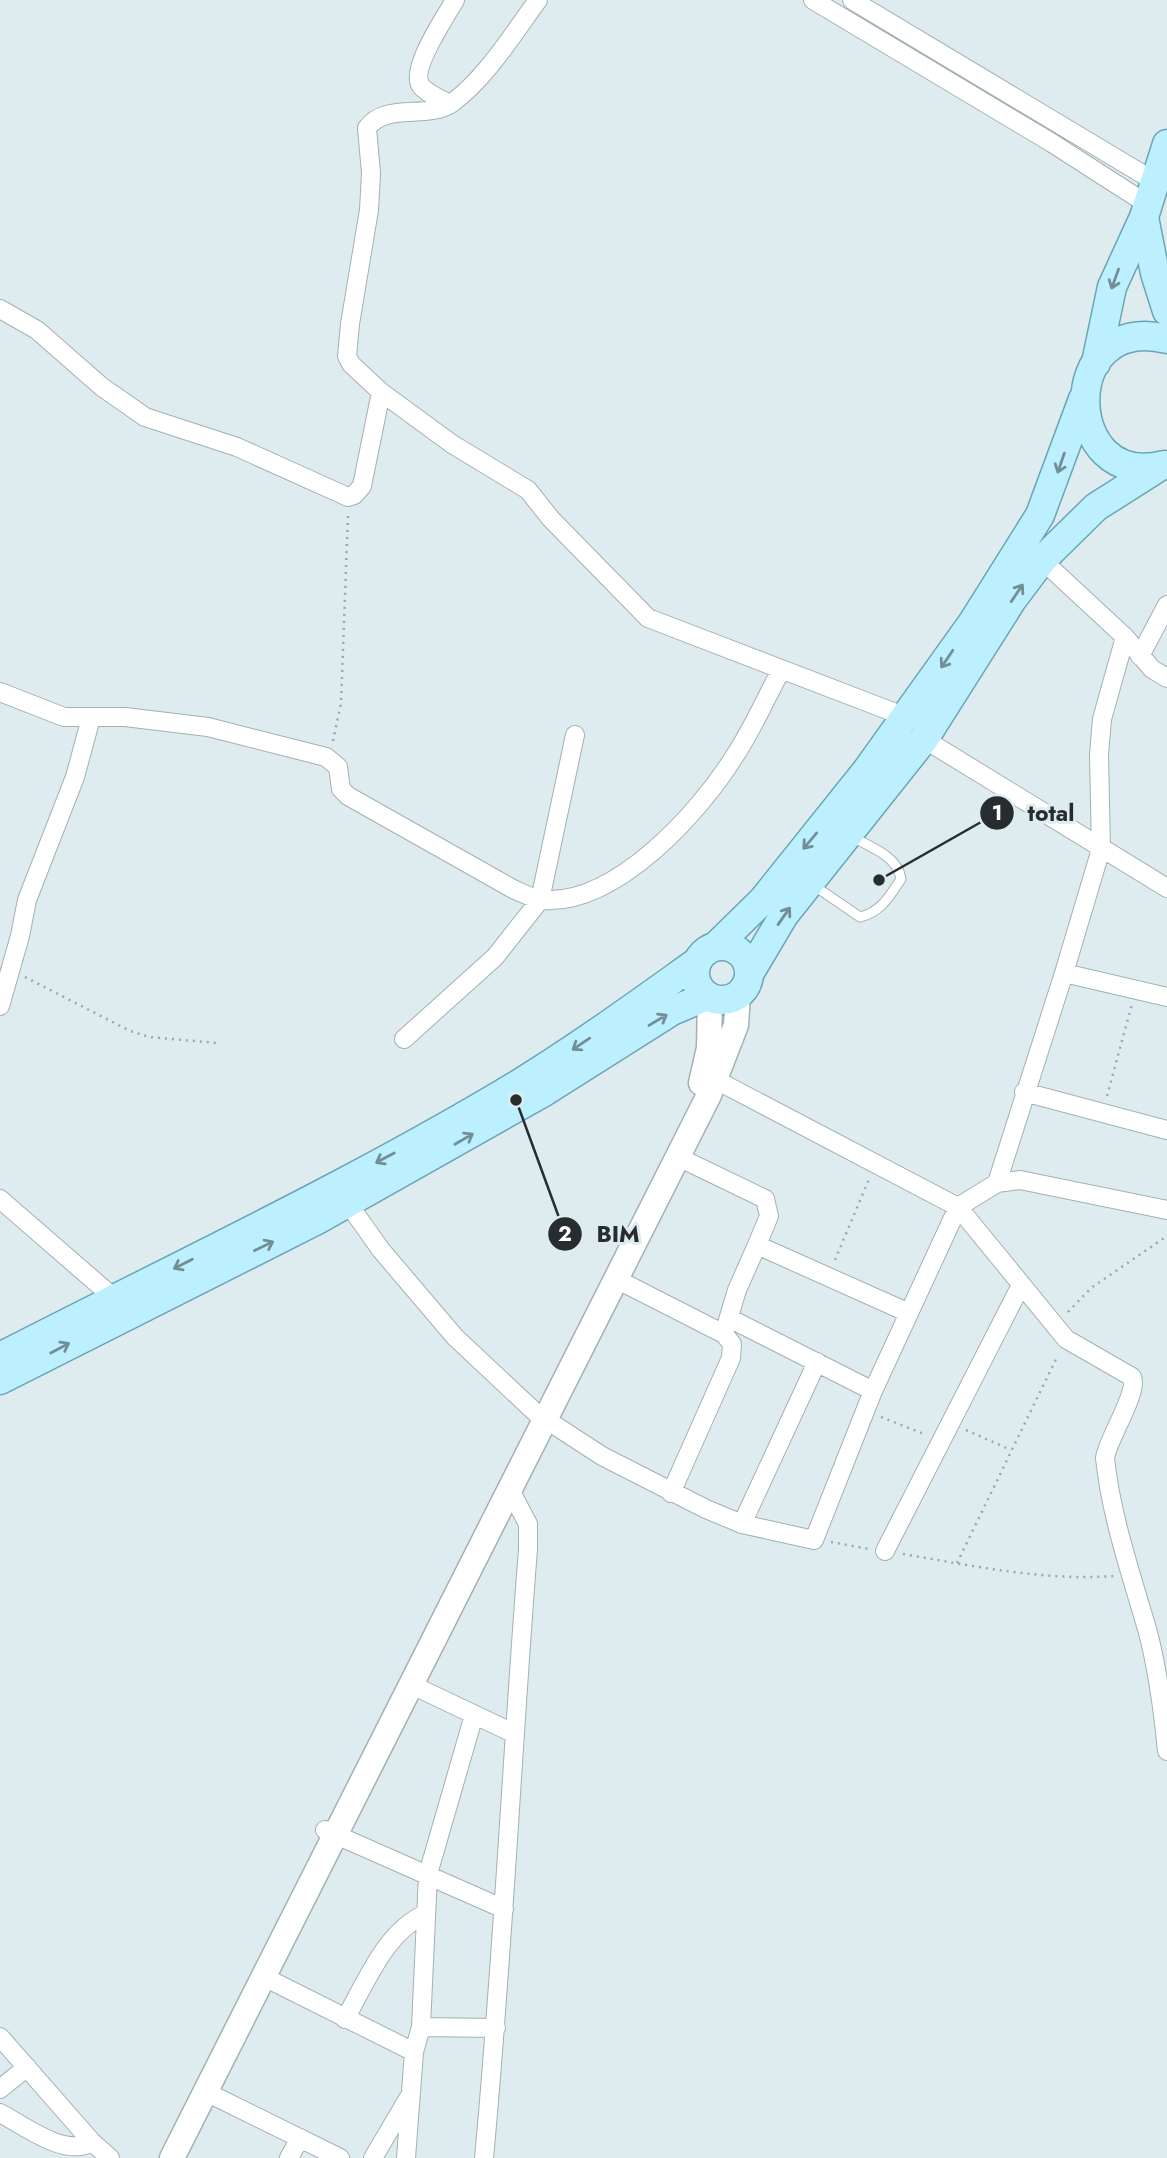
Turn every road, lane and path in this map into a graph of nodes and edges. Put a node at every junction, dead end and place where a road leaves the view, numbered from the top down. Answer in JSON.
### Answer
{"nodes":[{"id":1,"x":455,"y":0,"type":"edge"},
{"id":2,"x":538,"y":0,"type":"edge"},
{"id":3,"x":813,"y":0,"type":"edge"},
{"id":4,"x":852,"y":0,"type":"edge"},
{"id":5,"x":961,"y":65,"type":"junction"},
{"id":6,"x":951,"y":83,"type":"junction"},
{"id":7,"x":449,"y":104,"type":"junction"},
{"id":8,"x":1167,"y":144,"type":"edge"},
{"id":9,"x":1148,"y":201,"type":"junction"},
{"id":10,"x":0,"y":309,"type":"edge"},
{"id":11,"x":1167,"y":311,"type":"edge"},
{"id":12,"x":1167,"y":339,"type":"edge"},
{"id":13,"x":1096,"y":363,"type":"junction"},
{"id":14,"x":381,"y":392,"type":"junction"},
{"id":15,"x":1083,"y":399,"type":"junction"},
{"id":16,"x":1163,"y":466,"type":"edge"},
{"id":17,"x":348,"y":497,"type":"junction"},
{"id":18,"x":1042,"y":560,"type":"junction"},
{"id":19,"x":1167,"y":605,"type":"edge"},
{"id":20,"x":1125,"y":637,"type":"junction"},
{"id":21,"x":1140,"y":656,"type":"junction"},
{"id":22,"x":780,"y":671,"type":"junction"},
{"id":23,"x":1167,"y":678,"type":"edge"},
{"id":24,"x":0,"y":692,"type":"edge"},
{"id":25,"x":91,"y":718,"type":"junction"},
{"id":26,"x":906,"y":718,"type":"junction"},
{"id":27,"x":575,"y":735,"type":"dead end"},
{"id":28,"x":924,"y":739,"type":"junction"},
{"id":29,"x":326,"y":757,"type":"junction"},
{"id":30,"x":850,"y":835,"type":"junction"},
{"id":31,"x":1101,"y":849,"type":"junction"},
{"id":32,"x":809,"y":881,"type":"junction"},
{"id":33,"x":1167,"y":888,"type":"edge"},
{"id":34,"x":540,"y":900,"type":"junction"},
{"id":35,"x":706,"y":955,"type":"junction"},
{"id":36,"x":12,"y":970,"type":"junction"},
{"id":37,"x":1064,"y":973,"type":"junction"},
{"id":38,"x":1136,"y":990,"type":"junction"},
{"id":39,"x":726,"y":991,"type":"junction"},
{"id":40,"x":1167,"y":997,"type":"edge"},
{"id":41,"x":0,"y":1006,"type":"edge"},
{"id":42,"x":404,"y":1039,"type":"dead end"},
{"id":43,"x":217,"y":1043,"type":"dead end"},
{"id":44,"x":716,"y":1080,"type":"junction"},
{"id":45,"x":1024,"y":1092,"type":"junction"},
{"id":46,"x":1103,"y":1113,"type":"junction"},
{"id":47,"x":1167,"y":1130,"type":"edge"},
{"id":48,"x":678,"y":1157,"type":"junction"},
{"id":49,"x":875,"y":1163,"type":"junction"},
{"id":50,"x":997,"y":1183,"type":"junction"},
{"id":51,"x":341,"y":1194,"type":"junction"},
{"id":52,"x":0,"y":1199,"type":"edge"},
{"id":53,"x":958,"y":1207,"type":"junction"},
{"id":54,"x":1167,"y":1210,"type":"edge"},
{"id":55,"x":1167,"y":1236,"type":"edge"},
{"id":56,"x":757,"y":1245,"type":"junction"},
{"id":57,"x":828,"y":1276,"type":"junction"},
{"id":58,"x":617,"y":1279,"type":"junction"},
{"id":59,"x":1021,"y":1285,"type":"junction"},
{"id":60,"x":114,"y":1298,"type":"junction"},
{"id":61,"x":909,"y":1313,"type":"junction"},
{"id":62,"x":727,"y":1326,"type":"junction"},
{"id":63,"x":1066,"y":1339,"type":"junction"},
{"id":64,"x":0,"y":1357,"type":"edge"},
{"id":65,"x":817,"y":1362,"type":"junction"},
{"id":66,"x":0,"y":1380,"type":"edge"},
{"id":67,"x":873,"y":1391,"type":"junction"},
{"id":68,"x":865,"y":1410,"type":"junction"},
{"id":69,"x":541,"y":1416,"type":"junction"},
{"id":70,"x":950,"y":1422,"type":"junction"},
{"id":71,"x":940,"y":1441,"type":"junction"},
{"id":72,"x":1011,"y":1451,"type":"junction"},
{"id":73,"x":510,"y":1490,"type":"junction"},
{"id":74,"x":671,"y":1493,"type":"junction"},
{"id":75,"x":742,"y":1524,"type":"junction"},
{"id":76,"x":814,"y":1539,"type":"junction"},
{"id":77,"x":885,"y":1551,"type":"junction"},
{"id":78,"x":957,"y":1563,"type":"junction"},
{"id":79,"x":1130,"y":1575,"type":"junction"},
{"id":80,"x":412,"y":1685,"type":"junction"},
{"id":81,"x":474,"y":1715,"type":"junction"},
{"id":82,"x":513,"y":1733,"type":"junction"},
{"id":83,"x":1167,"y":1751,"type":"edge"},
{"id":84,"x":330,"y":1832,"type":"junction"},
{"id":85,"x":428,"y":1874,"type":"junction"},
{"id":86,"x":503,"y":1909,"type":"junction"},
{"id":87,"x":425,"y":1914,"type":"junction"},
{"id":88,"x":264,"y":1977,"type":"junction"},
{"id":89,"x":345,"y":2019,"type":"junction"},
{"id":90,"x":421,"y":2027,"type":"junction"},
{"id":91,"x":496,"y":2028,"type":"junction"},
{"id":92,"x":0,"y":2037,"type":"edge"},
{"id":93,"x":414,"y":2052,"type":"junction"},
{"id":94,"x":26,"y":2067,"type":"junction"},
{"id":95,"x":0,"y":2089,"type":"edge"},
{"id":96,"x":206,"y":2092,"type":"junction"},
{"id":97,"x":410,"y":2094,"type":"junction"},
{"id":98,"x":0,"y":2113,"type":"edge"},
{"id":99,"x":300,"y":2138,"type":"junction"},
{"id":100,"x":92,"y":2142,"type":"junction"},
{"id":101,"x":110,"y":2158,"type":"edge"},
{"id":102,"x":160,"y":2158,"type":"edge"},
{"id":103,"x":173,"y":2158,"type":"edge"},
{"id":104,"x":289,"y":2158,"type":"edge"},
{"id":105,"x":340,"y":2158,"type":"edge"},
{"id":106,"x":373,"y":2158,"type":"edge"},
{"id":107,"x":406,"y":2158,"type":"edge"},
{"id":108,"x":484,"y":2158,"type":"edge"}],
"edges":[{"from":1,"to":7,"type":"street"},
{"from":2,"to":7,"type":"street"},
{"from":3,"to":6,"type":"street"},
{"from":4,"to":5,"type":"street"},
{"from":5,"to":6,"type":"street"},
{"from":5,"to":9,"type":"street"},
{"from":6,"to":9,"type":"street"},
{"from":7,"to":14,"type":"street"},
{"from":8,"to":9,"type":"main road"},
{"from":9,"to":11,"type":"main road"},
{"from":9,"to":13,"type":"main road","one_way":true},
{"from":10,"to":17,"type":"street"},
{"from":12,"to":13,"type":"main road"},
{"from":13,"to":15,"type":"main road"},
{"from":14,"to":17,"type":"street"},
{"from":14,"to":22,"type":"street"},
{"from":15,"to":16,"type":"main road"},
{"from":15,"to":26,"type":"main road","one_way":true},
{"from":16,"to":18,"type":"main road"},
{"from":17,"to":29,"type":"path"},
{"from":18,"to":20,"type":"street"},
{"from":28,"to":18,"type":"main road","one_way":true},
{"from":19,"to":21,"type":"street"},
{"from":20,"to":21,"type":"street"},
{"from":20,"to":31,"type":"street"},
{"from":21,"to":23,"type":"street"},
{"from":22,"to":26,"type":"street"},
{"from":22,"to":34,"type":"street"},
{"from":24,"to":25,"type":"street"},
{"from":25,"to":29,"type":"street"},
{"from":25,"to":36,"type":"street"},
{"from":26,"to":35,"type":"main road","one_way":true},
{"from":27,"to":34,"type":"street"},
{"from":28,"to":30,"type":"main road"},
{"from":28,"to":31,"type":"street"},
{"from":29,"to":34,"type":"street"},
{"from":30,"to":32,"type":"main road"},
{"from":30,"to":32,"type":"lane"},
{"from":31,"to":33,"type":"street"},
{"from":31,"to":37,"type":"street"},
{"from":39,"to":32,"type":"main road","one_way":true},
{"from":34,"to":42,"type":"street"},
{"from":35,"to":39,"type":"main road"},
{"from":35,"to":39,"type":"main road"},
{"from":35,"to":51,"type":"main road","one_way":true},
{"from":36,"to":41,"type":"street"},
{"from":36,"to":43,"type":"path"},
{"from":37,"to":38,"type":"street"},
{"from":37,"to":45,"type":"street"},
{"from":38,"to":40,"type":"street"},
{"from":38,"to":46,"type":"path"},
{"from":39,"to":44,"type":"street"},
{"from":51,"to":39,"type":"main road","one_way":true},
{"from":39,"to":69,"type":"street"},
{"from":44,"to":48,"type":"street"},
{"from":44,"to":49,"type":"street"},
{"from":45,"to":46,"type":"street"},
{"from":45,"to":50,"type":"street"},
{"from":46,"to":47,"type":"street"},
{"from":48,"to":56,"type":"street"},
{"from":48,"to":58,"type":"street"},
{"from":49,"to":53,"type":"street"},
{"from":49,"to":57,"type":"path"},
{"from":50,"to":53,"type":"street"},
{"from":50,"to":54,"type":"street"},
{"from":51,"to":60,"type":"main road","one_way":true},
{"from":66,"to":51,"type":"main road","one_way":true},
{"from":51,"to":69,"type":"street"},
{"from":52,"to":60,"type":"street"},
{"from":53,"to":59,"type":"street"},
{"from":53,"to":61,"type":"street"},
{"from":55,"to":63,"type":"path"},
{"from":56,"to":57,"type":"street"},
{"from":56,"to":62,"type":"street"},
{"from":57,"to":61,"type":"street"},
{"from":58,"to":62,"type":"street"},
{"from":58,"to":69,"type":"street"},
{"from":59,"to":63,"type":"street"},
{"from":59,"to":70,"type":"street"},
{"from":60,"to":64,"type":"main road"},
{"from":61,"to":67,"type":"street"},
{"from":62,"to":65,"type":"street"},
{"from":62,"to":74,"type":"street"},
{"from":63,"to":72,"type":"path"},
{"from":63,"to":79,"type":"street"},
{"from":65,"to":67,"type":"street"},
{"from":65,"to":75,"type":"street"},
{"from":67,"to":68,"type":"street"},
{"from":68,"to":71,"type":"path"},
{"from":68,"to":76,"type":"street"},
{"from":69,"to":73,"type":"street"},
{"from":69,"to":74,"type":"street"},
{"from":69,"to":84,"type":"street"},
{"from":70,"to":71,"type":"street"},
{"from":70,"to":72,"type":"path"},
{"from":71,"to":77,"type":"street"},
{"from":72,"to":78,"type":"path"},
{"from":73,"to":80,"type":"street"},
{"from":73,"to":82,"type":"street"},
{"from":74,"to":75,"type":"street"},
{"from":75,"to":76,"type":"street"},
{"from":76,"to":77,"type":"path"},
{"from":77,"to":78,"type":"path"},
{"from":78,"to":79,"type":"path"},
{"from":79,"to":83,"type":"street"},
{"from":80,"to":81,"type":"street"},
{"from":80,"to":84,"type":"street"},
{"from":81,"to":82,"type":"street"},
{"from":81,"to":85,"type":"street"},
{"from":82,"to":86,"type":"street"},
{"from":84,"to":85,"type":"street"},
{"from":84,"to":88,"type":"street"},
{"from":84,"to":102,"type":"street"},
{"from":85,"to":86,"type":"street"},
{"from":85,"to":87,"type":"street"},
{"from":86,"to":91,"type":"street"},
{"from":87,"to":89,"type":"street"},
{"from":87,"to":90,"type":"street"},
{"from":88,"to":89,"type":"street"},
{"from":88,"to":96,"type":"street"},
{"from":89,"to":93,"type":"street"},
{"from":90,"to":91,"type":"street"},
{"from":90,"to":93,"type":"street"},
{"from":91,"to":108,"type":"street"},
{"from":92,"to":94,"type":"street"},
{"from":93,"to":97,"type":"street"},
{"from":94,"to":95,"type":"street"},
{"from":94,"to":100,"type":"street"},
{"from":96,"to":99,"type":"street"},
{"from":96,"to":103,"type":"street"},
{"from":97,"to":106,"type":"street"},
{"from":97,"to":107,"type":"street"},
{"from":98,"to":100,"type":"street"},
{"from":99,"to":104,"type":"street"},
{"from":99,"to":105,"type":"street"},
{"from":100,"to":101,"type":"street"}]}
